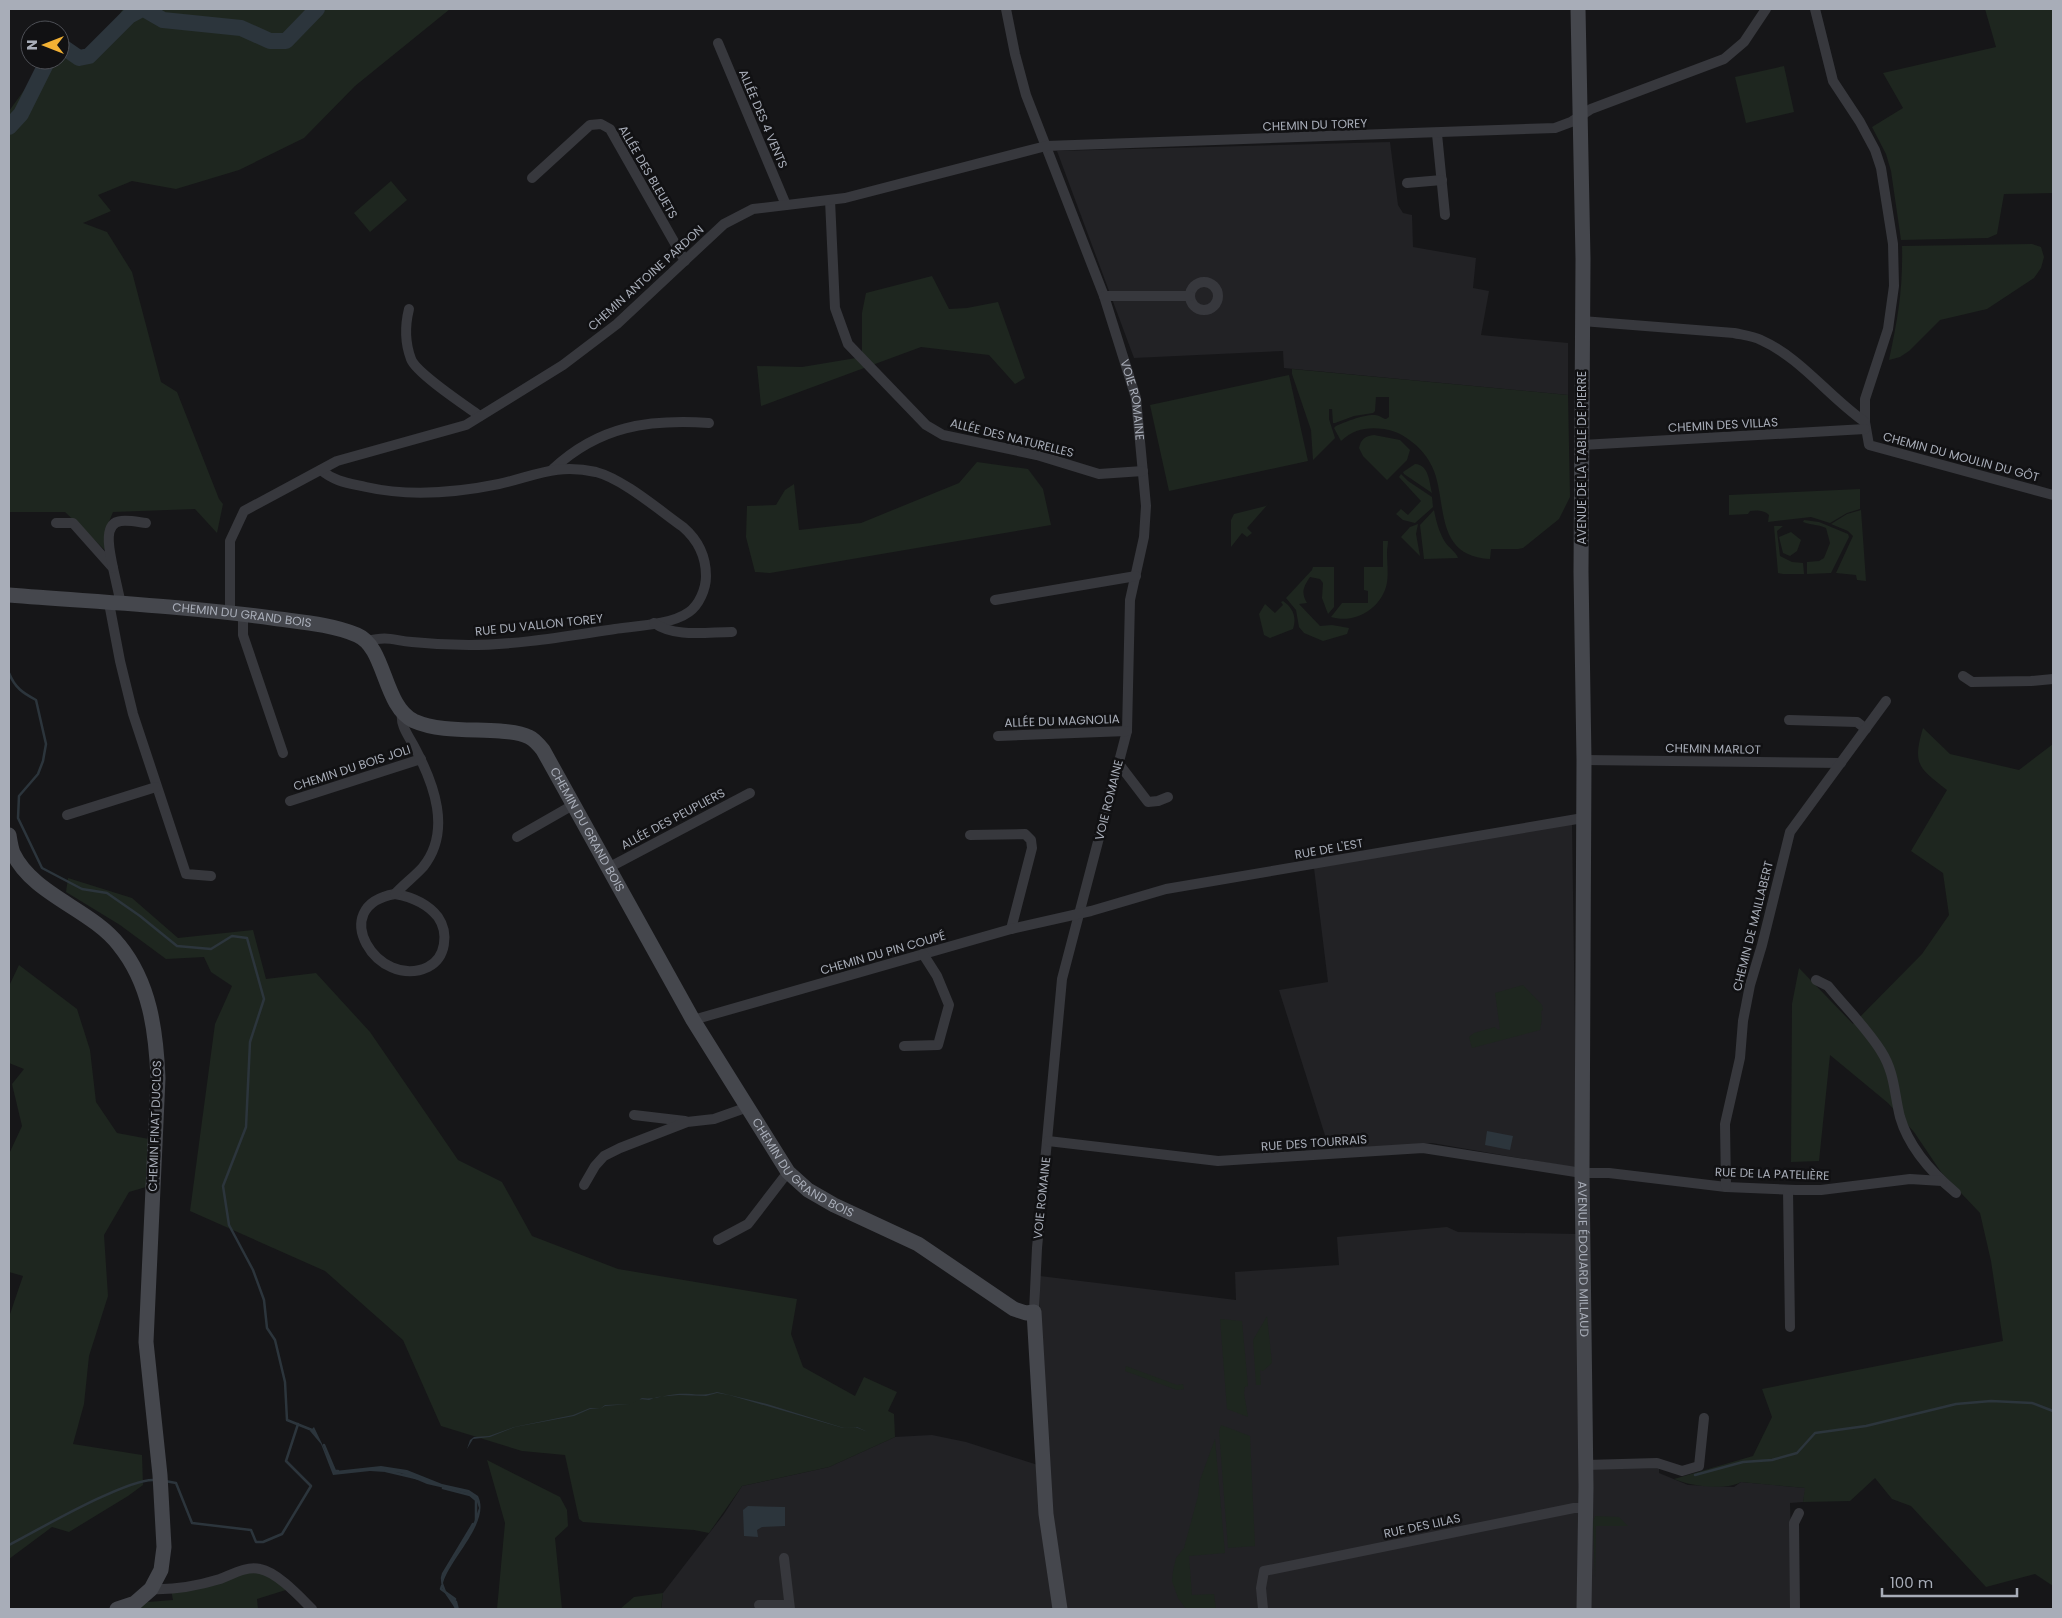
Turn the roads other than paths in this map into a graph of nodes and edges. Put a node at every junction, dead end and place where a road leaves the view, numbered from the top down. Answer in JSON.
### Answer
{"nodes":[{"id":1,"x":1006,"y":9,"type":"edge"},
{"id":2,"x":1578,"y":9,"type":"edge"},
{"id":3,"x":1766,"y":9,"type":"edge"},
{"id":4,"x":1815,"y":9,"type":"edge"},
{"id":5,"x":718,"y":43,"type":"dead end"},
{"id":6,"x":1581,"y":116,"type":"junction"},
{"id":7,"x":1437,"y":134,"type":"junction"},
{"id":8,"x":1046,"y":146,"type":"junction"},
{"id":9,"x":532,"y":178,"type":"dead end"},
{"id":10,"x":1442,"y":180,"type":"junction"},
{"id":11,"x":1407,"y":183,"type":"dead end"},
{"id":12,"x":830,"y":200,"type":"junction"},
{"id":13,"x":786,"y":205,"type":"junction"},
{"id":14,"x":1445,"y":215,"type":"dead end"},
{"id":15,"x":685,"y":261,"type":"junction"},
{"id":16,"x":1104,"y":296,"type":"junction"},
{"id":17,"x":1190,"y":296,"type":"dead end"},
{"id":18,"x":409,"y":309,"type":"dead end"},
{"id":19,"x":1582,"y":321,"type":"junction"},
{"id":20,"x":480,"y":416,"type":"junction"},
{"id":21,"x":709,"y":423,"type":"dead end"},
{"id":22,"x":1865,"y":426,"type":"junction"},
{"id":23,"x":1582,"y":445,"type":"junction"},
{"id":24,"x":553,"y":469,"type":"junction"},
{"id":25,"x":321,"y":470,"type":"junction"},
{"id":26,"x":1143,"y":471,"type":"junction"},
{"id":27,"x":2053,"y":495,"type":"edge"},
{"id":28,"x":56,"y":523,"type":"dead end"},
{"id":29,"x":146,"y":523,"type":"dead end"},
{"id":30,"x":113,"y":568,"type":"junction"},
{"id":31,"x":1136,"y":576,"type":"junction"},
{"id":32,"x":9,"y":595,"type":"edge"},
{"id":33,"x":995,"y":600,"type":"dead end"},
{"id":34,"x":115,"y":603,"type":"junction"},
{"id":35,"x":236,"y":613,"type":"junction"},
{"id":36,"x":654,"y":623,"type":"junction"},
{"id":37,"x":732,"y":632,"type":"dead end"},
{"id":38,"x":367,"y":641,"type":"junction"},
{"id":39,"x":1963,"y":676,"type":"dead end"},
{"id":40,"x":2053,"y":679,"type":"edge"},
{"id":41,"x":1886,"y":701,"type":"dead end"},
{"id":42,"x":402,"y":712,"type":"junction"},
{"id":43,"x":1789,"y":720,"type":"dead end"},
{"id":44,"x":1866,"y":729,"type":"junction"},
{"id":45,"x":1127,"y":731,"type":"junction"},
{"id":46,"x":998,"y":736,"type":"dead end"},
{"id":47,"x":282,"y":753,"type":"dead end"},
{"id":48,"x":421,"y":759,"type":"junction"},
{"id":49,"x":1584,"y":760,"type":"junction"},
{"id":50,"x":1841,"y":763,"type":"junction"},
{"id":51,"x":1119,"y":764,"type":"junction"},
{"id":52,"x":156,"y":787,"type":"junction"},
{"id":53,"x":750,"y":793,"type":"dead end"},
{"id":54,"x":1168,"y":797,"type":"dead end"},
{"id":55,"x":290,"y":801,"type":"dead end"},
{"id":56,"x":573,"y":805,"type":"junction"},
{"id":57,"x":67,"y":815,"type":"dead end"},
{"id":58,"x":1583,"y":818,"type":"junction"},
{"id":59,"x":9,"y":835,"type":"edge"},
{"id":60,"x":970,"y":835,"type":"dead end"},
{"id":61,"x":517,"y":836,"type":"dead end"},
{"id":62,"x":608,"y":868,"type":"junction"},
{"id":63,"x":211,"y":876,"type":"dead end"},
{"id":64,"x":395,"y":894,"type":"junction"},
{"id":65,"x":1584,"y":907,"type":"joint"},
{"id":66,"x":1080,"y":914,"type":"junction"},
{"id":67,"x":1011,"y":928,"type":"junction"},
{"id":68,"x":923,"y":954,"type":"junction"},
{"id":69,"x":1816,"y":980,"type":"dead end"},
{"id":70,"x":693,"y":1020,"type":"junction"},
{"id":71,"x":904,"y":1046,"type":"dead end"},
{"id":72,"x":748,"y":1107,"type":"junction"},
{"id":73,"x":634,"y":1115,"type":"dead end"},
{"id":74,"x":687,"y":1122,"type":"junction"},
{"id":75,"x":1048,"y":1141,"type":"junction"},
{"id":76,"x":788,"y":1172,"type":"junction"},
{"id":77,"x":1582,"y":1173,"type":"junction"},
{"id":78,"x":1942,"y":1181,"type":"junction"},
{"id":79,"x":584,"y":1185,"type":"dead end"},
{"id":80,"x":1726,"y":1187,"type":"junction"},
{"id":81,"x":1792,"y":1190,"type":"junction"},
{"id":82,"x":1956,"y":1193,"type":"dead end"},
{"id":83,"x":718,"y":1240,"type":"dead end"},
{"id":84,"x":1034,"y":1312,"type":"junction"},
{"id":85,"x":1790,"y":1327,"type":"dead end"},
{"id":86,"x":1704,"y":1418,"type":"dead end"},
{"id":87,"x":1586,"y":1465,"type":"junction"},
{"id":88,"x":1586,"y":1508,"type":"junction"},
{"id":89,"x":1799,"y":1513,"type":"dead end"},
{"id":90,"x":784,"y":1558,"type":"dead end"},
{"id":91,"x":151,"y":1589,"type":"junction"},
{"id":92,"x":759,"y":1605,"type":"dead end"},
{"id":93,"x":789,"y":1607,"type":"edge"},
{"id":94,"x":117,"y":1609,"type":"edge"},
{"id":95,"x":312,"y":1609,"type":"edge"},
{"id":96,"x":1060,"y":1609,"type":"edge"},
{"id":97,"x":1263,"y":1609,"type":"edge"},
{"id":98,"x":1584,"y":1609,"type":"edge"},
{"id":99,"x":1795,"y":1609,"type":"edge"}],
"edges":[{"from":1,"to":8,"type":"street","name":"VOIE ROMAINE"},
{"from":2,"to":6,"type":"main road","name":"AVENUE DE LA TABLE DE PIERRE"},
{"from":3,"to":6,"type":"street","name":"CHEMIN DU TOREY"},
{"from":4,"to":22,"type":"street"},
{"from":5,"to":13,"type":"street","name":"ALLÉE DES 4 VENTS"},
{"from":6,"to":7,"type":"street","name":"CHEMIN DU TOREY"},
{"from":6,"to":19,"type":"main road","name":"AVENUE DE LA TABLE DE PIERRE"},
{"from":7,"to":8,"type":"street","name":"CHEMIN DU TOREY"},
{"from":7,"to":10,"type":"street"},
{"from":8,"to":12,"type":"street","name":"CHEMIN ANTOINE PARDON"},
{"from":8,"to":16,"type":"street","name":"VOIE ROMAINE"},
{"from":9,"to":15,"type":"street","name":"ALLÉE DES BLEUETS"},
{"from":10,"to":11,"type":"street"},
{"from":10,"to":14,"type":"street"},
{"from":12,"to":13,"type":"street","name":"CHEMIN ANTOINE PARDON"},
{"from":12,"to":26,"type":"street","name":"ALLÉE DES NATURELLES"},
{"from":13,"to":15,"type":"street","name":"CHEMIN ANTOINE PARDON"},
{"from":15,"to":20,"type":"street","name":"CHEMIN ANTOINE PARDON"},
{"from":16,"to":17,"type":"street"},
{"from":16,"to":26,"type":"street","name":"VOIE ROMAINE"},
{"from":18,"to":20,"type":"street"},
{"from":19,"to":22,"type":"street","name":"CHEMIN DU MOULIN DU GÔT"},
{"from":19,"to":23,"type":"main road","name":"AVENUE DE LA TABLE DE PIERRE"},
{"from":20,"to":25,"type":"street","name":"CHEMIN ANTOINE PARDON"},
{"from":21,"to":24,"type":"street","name":"RUE DU VALLON TOREY"},
{"from":22,"to":23,"type":"street","name":"CHEMIN DES VILLAS"},
{"from":22,"to":27,"type":"street","name":"CHEMIN DU MOULIN DU GÔT"},
{"from":23,"to":49,"type":"main road","name":"AVENUE DE LA TABLE DE PIERRE"},
{"from":24,"to":25,"type":"street","name":"RUE DU VALLON TOREY"},
{"from":24,"to":36,"type":"street","name":"RUE DU VALLON TOREY"},
{"from":25,"to":35,"type":"street","name":"CHEMIN ANTOINE PARDON"},
{"from":26,"to":31,"type":"street","name":"VOIE ROMAINE"},
{"from":28,"to":30,"type":"street"},
{"from":29,"to":30,"type":"street"},
{"from":30,"to":34,"type":"street"},
{"from":31,"to":33,"type":"street"},
{"from":31,"to":45,"type":"street","name":"VOIE ROMAINE"},
{"from":32,"to":34,"type":"main road","name":"CHEMIN DU GRAND BOIS"},
{"from":34,"to":35,"type":"main road","name":"CHEMIN DU GRAND BOIS"},
{"from":34,"to":52,"type":"street"},
{"from":35,"to":38,"type":"main road","name":"CHEMIN DU GRAND BOIS"},
{"from":35,"to":47,"type":"street","name":"CHEMIN ANTOINE PARDON"},
{"from":36,"to":37,"type":"street","name":"RUE DU VALLON TOREY"},
{"from":36,"to":38,"type":"street","name":"RUE DU VALLON TOREY"},
{"from":38,"to":42,"type":"main road"},
{"from":39,"to":40,"type":"street"},
{"from":41,"to":44,"type":"street","name":"CHEMIN DE MAILLABERT"},
{"from":42,"to":48,"type":"street","name":"CHEMIN DU BOIS JOLI"},
{"from":42,"to":56,"type":"main road","name":"CHEMIN DU GRAND BOIS"},
{"from":43,"to":44,"type":"street"},
{"from":44,"to":50,"type":"street","name":"CHEMIN DE MAILLABERT"},
{"from":45,"to":46,"type":"street","name":"ALLÉE DU MAGNOLIA"},
{"from":45,"to":51,"type":"street","name":"VOIE ROMAINE"},
{"from":48,"to":55,"type":"street","name":"CHEMIN DU BOIS JOLI"},
{"from":48,"to":64,"type":"street","name":"CHEMIN DU BOIS JOLI"},
{"from":49,"to":50,"type":"street","name":"CHEMIN MARLOT"},
{"from":49,"to":58,"type":"main road","name":"AVENUE DE LA TABLE DE PIERRE"},
{"from":50,"to":80,"type":"street","name":"CHEMIN DE MAILLABERT"},
{"from":51,"to":54,"type":"street"},
{"from":51,"to":66,"type":"street","name":"VOIE ROMAINE"},
{"from":52,"to":57,"type":"street"},
{"from":52,"to":63,"type":"street"},
{"from":53,"to":62,"type":"street","name":"ALLÉE DES PEUPLIERS"},
{"from":56,"to":61,"type":"street"},
{"from":56,"to":62,"type":"main road","name":"CHEMIN DU GRAND BOIS"},
{"from":58,"to":65,"type":"main road","name":"AVENUE DE LA TABLE DE PIERRE"},
{"from":58,"to":66,"type":"street","name":"RUE DE L'EST"},
{"from":59,"to":91,"type":"main road","name":"CHEMIN FINAT DUCLOS"},
{"from":60,"to":67,"type":"street"},
{"from":62,"to":70,"type":"main road","name":"CHEMIN DU GRAND BOIS"},
{"from":64,"to":64,"type":"street"},
{"from":65,"to":77,"type":"main road","name":"AVENUE ÉDOUARD MILLAUD"},
{"from":66,"to":67,"type":"street","name":"CHEMIN DU PIN COUPÉ"},
{"from":66,"to":75,"type":"street","name":"VOIE ROMAINE"},
{"from":67,"to":68,"type":"street","name":"CHEMIN DU PIN COUPÉ"},
{"from":68,"to":70,"type":"street","name":"CHEMIN DU PIN COUPÉ"},
{"from":68,"to":71,"type":"street"},
{"from":69,"to":78,"type":"street"},
{"from":70,"to":72,"type":"main road","name":"CHEMIN DU GRAND BOIS"},
{"from":72,"to":74,"type":"street"},
{"from":72,"to":76,"type":"main road","name":"CHEMIN DU GRAND BOIS"},
{"from":73,"to":74,"type":"street"},
{"from":74,"to":79,"type":"street"},
{"from":75,"to":77,"type":"street","name":"RUE DES TOURRAIS"},
{"from":75,"to":84,"type":"street","name":"VOIE ROMAINE"},
{"from":76,"to":83,"type":"street"},
{"from":76,"to":84,"type":"main road","name":"CHEMIN DU GRAND BOIS"},
{"from":77,"to":80,"type":"street","name":"RUE DE LA PATELIÈRE"},
{"from":77,"to":87,"type":"main road","name":"AVENUE ÉDOUARD MILLAUD"},
{"from":78,"to":81,"type":"street","name":"RUE DE LA PATELIÈRE"},
{"from":78,"to":82,"type":"street"},
{"from":80,"to":81,"type":"street","name":"RUE DE LA PATELIÈRE"},
{"from":81,"to":85,"type":"street"},
{"from":84,"to":96,"type":"main road","name":"VOIE ROMAINE"},
{"from":86,"to":87,"type":"street"},
{"from":87,"to":88,"type":"main road","name":"AVENUE ÉDOUARD MILLAUD"},
{"from":88,"to":97,"type":"street","name":"RUE DES LILAS"},
{"from":88,"to":98,"type":"main road","name":"AVENUE ÉDOUARD MILLAUD"},
{"from":89,"to":99,"type":"street"},
{"from":90,"to":93,"type":"street"},
{"from":91,"to":94,"type":"main road"},
{"from":91,"to":95,"type":"street"},
{"from":92,"to":93,"type":"street"}]}
